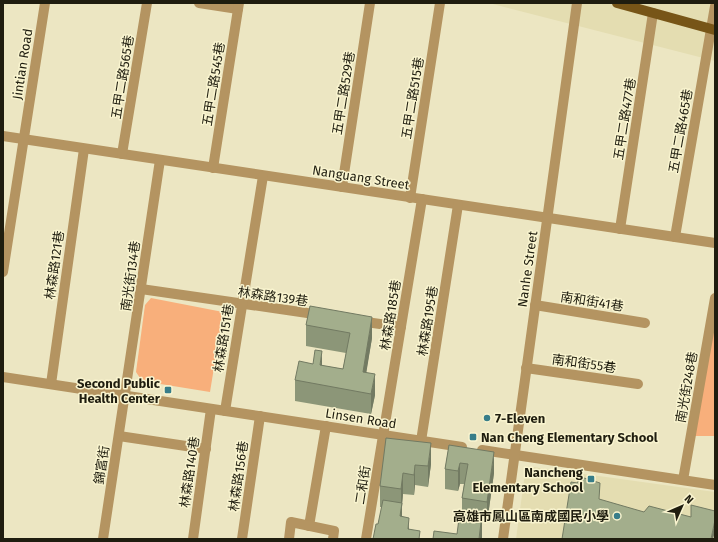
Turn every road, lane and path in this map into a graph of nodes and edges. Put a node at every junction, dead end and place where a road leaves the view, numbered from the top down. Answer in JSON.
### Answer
{"nodes":[{"id":1,"x":45,"y":3,"type":"edge"},
{"id":2,"x":147,"y":3,"type":"edge"},
{"id":3,"x":199,"y":3,"type":"edge"},
{"id":4,"x":370,"y":3,"type":"edge"},
{"id":5,"x":440,"y":3,"type":"edge"},
{"id":6,"x":577,"y":3,"type":"edge"},
{"id":7,"x":617,"y":3,"type":"edge"},
{"id":8,"x":239,"y":6,"type":"edge"},
{"id":9,"x":715,"y":6,"type":"edge"},
{"id":10,"x":653,"y":13,"type":"junction"},
{"id":11,"x":713,"y":29,"type":"edge"},
{"id":12,"x":3,"y":136,"type":"edge"},
{"id":13,"x":23,"y":139,"type":"junction"},
{"id":14,"x":84,"y":149,"type":"junction"},
{"id":15,"x":122,"y":154,"type":"junction"},
{"id":16,"x":160,"y":160,"type":"junction"},
{"id":17,"x":213,"y":168,"type":"junction"},
{"id":18,"x":262,"y":176,"type":"junction"},
{"id":19,"x":342,"y":187,"type":"junction"},
{"id":20,"x":410,"y":198,"type":"junction"},
{"id":21,"x":422,"y":200,"type":"junction"},
{"id":22,"x":458,"y":205,"type":"junction"},
{"id":23,"x":547,"y":218,"type":"junction"},
{"id":24,"x":620,"y":229,"type":"junction"},
{"id":25,"x":675,"y":237,"type":"junction"},
{"id":26,"x":715,"y":243,"type":"edge"},
{"id":27,"x":3,"y":272,"type":"edge"},
{"id":28,"x":141,"y":289,"type":"junction"},
{"id":29,"x":715,"y":298,"type":"edge"},
{"id":30,"x":242,"y":304,"type":"junction"},
{"id":31,"x":535,"y":305,"type":"junction"},
{"id":32,"x":333,"y":317,"type":"edge"},
{"id":33,"x":348,"y":319,"type":"edge"},
{"id":34,"x":645,"y":323,"type":"dead end"},
{"id":35,"x":401,"y":327,"type":"junction"},
{"id":36,"x":526,"y":368,"type":"junction"},
{"id":37,"x":3,"y":377,"type":"edge"},
{"id":38,"x":51,"y":384,"type":"junction"},
{"id":39,"x":638,"y":384,"type":"dead end"},
{"id":40,"x":126,"y":396,"type":"junction"},
{"id":41,"x":211,"y":409,"type":"junction"},
{"id":42,"x":224,"y":411,"type":"junction"},
{"id":43,"x":260,"y":416,"type":"junction"},
{"id":44,"x":326,"y":426,"type":"junction"},
{"id":45,"x":383,"y":435,"type":"junction"},
{"id":46,"x":119,"y":436,"type":"junction"},
{"id":47,"x":421,"y":441,"type":"junction"},
{"id":48,"x":206,"y":449,"type":"junction"},
{"id":49,"x":514,"y":455,"type":"junction"},
{"id":50,"x":683,"y":480,"type":"junction"},
{"id":51,"x":715,"y":485,"type":"edge"},
{"id":52,"x":309,"y":526,"type":"junction"},
{"id":53,"x":103,"y":539,"type":"edge"},
{"id":54,"x":193,"y":539,"type":"edge"},
{"id":55,"x":242,"y":539,"type":"edge"},
{"id":56,"x":289,"y":539,"type":"edge"},
{"id":57,"x":333,"y":539,"type":"edge"},
{"id":58,"x":366,"y":539,"type":"edge"},
{"id":59,"x":502,"y":539,"type":"edge"}],
"edges":[{"from":1,"to":13,"type":"street","name":"Jintian Road"},
{"from":2,"to":15,"type":"street","name":"五甲二路565巷"},
{"from":3,"to":8,"type":"street"},
{"from":4,"to":19,"type":"street","name":"五甲二路529巷"},
{"from":5,"to":20,"type":"street","name":"五甲二路515巷"},
{"from":6,"to":23,"type":"street","name":"Nanhe Street"},
{"from":7,"to":10,"type":"main road"},
{"from":8,"to":17,"type":"street","name":"五甲二路545巷"},
{"from":9,"to":11,"type":"street","name":"五甲二路465巷"},
{"from":10,"to":11,"type":"main road"},
{"from":10,"to":24,"type":"street","name":"五甲二路477巷"},
{"from":11,"to":25,"type":"street","name":"五甲二路465巷"},
{"from":12,"to":13,"type":"street","name":"Nanguang Street"},
{"from":13,"to":14,"type":"street","name":"Nanguang Street"},
{"from":13,"to":27,"type":"street","name":"Jintian Road"},
{"from":14,"to":15,"type":"street","name":"Nanguang Street"},
{"from":14,"to":38,"type":"street","name":"林森路121巷"},
{"from":15,"to":16,"type":"street","name":"Nanguang Street"},
{"from":16,"to":17,"type":"street","name":"Nanguang Street"},
{"from":16,"to":28,"type":"street","name":"南光街134巷"},
{"from":17,"to":18,"type":"street","name":"Nanguang Street"},
{"from":18,"to":19,"type":"street","name":"Nanguang Street"},
{"from":18,"to":30,"type":"street","name":"林森路151巷"},
{"from":19,"to":20,"type":"street","name":"Nanguang Street"},
{"from":20,"to":21,"type":"street","name":"Nanguang Street"},
{"from":21,"to":22,"type":"street","name":"Nanguang Street"},
{"from":21,"to":35,"type":"street","name":"林森路185巷"},
{"from":22,"to":23,"type":"street","name":"Nanguang Street"},
{"from":22,"to":47,"type":"street","name":"林森路195巷"},
{"from":23,"to":24,"type":"street","name":"Nanguang Street"},
{"from":23,"to":31,"type":"street","name":"Nanhe Street"},
{"from":24,"to":25,"type":"street","name":"Nanguang Street"},
{"from":25,"to":26,"type":"street","name":"Nanguang Street"},
{"from":28,"to":30,"type":"street","name":"林森路139巷"},
{"from":28,"to":40,"type":"street","name":"南光街134巷"},
{"from":29,"to":50,"type":"street","name":"南光街248巷"},
{"from":30,"to":32,"type":"street","name":"林森路139巷"},
{"from":30,"to":42,"type":"street","name":"林森路151巷"},
{"from":31,"to":34,"type":"street","name":"南和街41巷"},
{"from":31,"to":36,"type":"street","name":"Nanhe Street"},
{"from":33,"to":35,"type":"street"},
{"from":35,"to":45,"type":"street","name":"林森路185巷"},
{"from":36,"to":39,"type":"street","name":"南和街55巷"},
{"from":36,"to":49,"type":"street","name":"Nanhe Street"},
{"from":37,"to":38,"type":"street","name":"Linsen Road"},
{"from":38,"to":40,"type":"street","name":"Linsen Road"},
{"from":40,"to":41,"type":"street","name":"Linsen Road"},
{"from":40,"to":46,"type":"street","name":"錦富街"},
{"from":41,"to":42,"type":"street","name":"Linsen Road"},
{"from":41,"to":48,"type":"street","name":"林森路140巷"},
{"from":42,"to":43,"type":"street","name":"Linsen Road"},
{"from":43,"to":44,"type":"street","name":"Linsen Road"},
{"from":43,"to":55,"type":"street","name":"林森路156巷"},
{"from":44,"to":45,"type":"street","name":"Linsen Road"},
{"from":44,"to":52,"type":"street"},
{"from":45,"to":47,"type":"street","name":"Linsen Road"},
{"from":45,"to":58,"type":"street","name":"二和街"},
{"from":46,"to":48,"type":"street"},
{"from":46,"to":53,"type":"street","name":"錦富街"},
{"from":47,"to":49,"type":"street","name":"Linsen Road"},
{"from":48,"to":54,"type":"street","name":"林森路140巷"},
{"from":49,"to":50,"type":"street","name":"Linsen Road"},
{"from":49,"to":59,"type":"street","name":"Nanhe Street"},
{"from":50,"to":51,"type":"street","name":"Linsen Road"},
{"from":52,"to":56,"type":"street"},
{"from":52,"to":57,"type":"street"}]}
